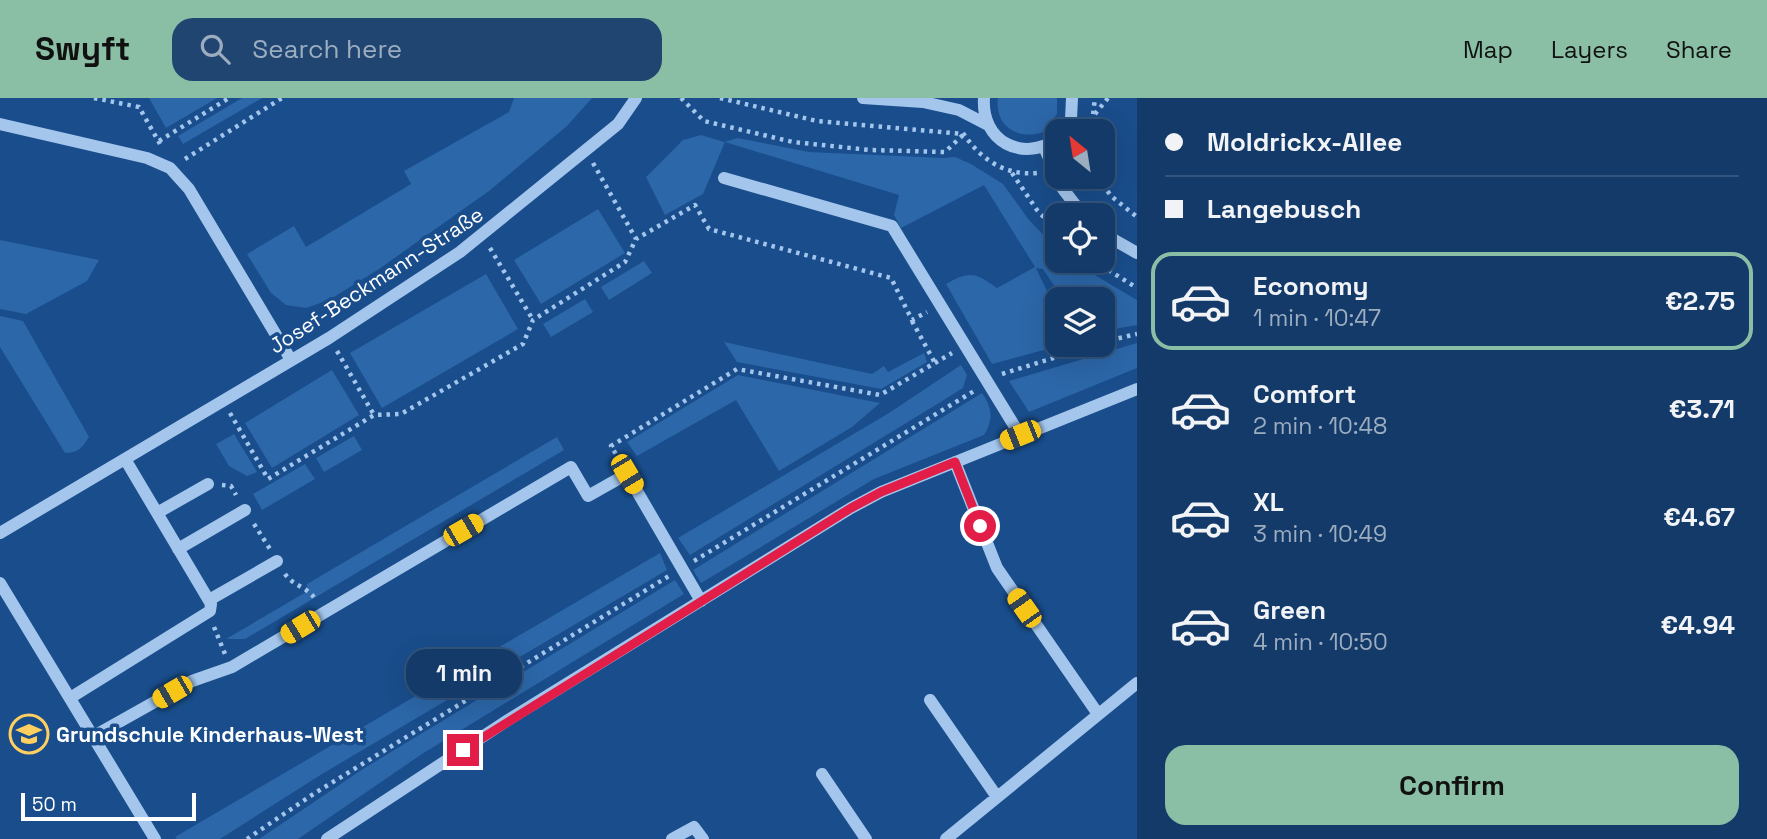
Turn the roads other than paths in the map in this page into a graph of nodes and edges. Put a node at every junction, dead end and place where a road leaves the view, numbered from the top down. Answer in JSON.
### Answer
{"nodes":[{"id":1,"x":636,"y":98,"type":"edge"},
{"id":2,"x":863,"y":98,"type":"edge"},
{"id":3,"x":984,"y":98,"type":"edge"},
{"id":4,"x":1072,"y":98,"type":"edge"},
{"id":5,"x":1071,"y":119,"type":"edge"},
{"id":6,"x":0,"y":124,"type":"edge"},
{"id":7,"x":988,"y":125,"type":"junction"},
{"id":8,"x":1044,"y":147,"type":"edge"},
{"id":9,"x":724,"y":178,"type":"dead end"},
{"id":10,"x":1115,"y":240,"type":"edge"},
{"id":11,"x":1137,"y":253,"type":"edge"},
{"id":12,"x":291,"y":360,"type":"junction"},
{"id":13,"x":1137,"y":389,"type":"edge"},
{"id":14,"x":1020,"y":435,"type":"junction"},
{"id":15,"x":125,"y":459,"type":"junction"},
{"id":16,"x":955,"y":462,"type":"junction"},
{"id":17,"x":208,"y":484,"type":"dead end"},
{"id":18,"x":245,"y":510,"type":"dead end"},
{"id":19,"x":157,"y":513,"type":"junction"},
{"id":20,"x":0,"y":533,"type":"edge"},
{"id":21,"x":178,"y":549,"type":"junction"},
{"id":22,"x":277,"y":561,"type":"dead end"},
{"id":23,"x":0,"y":583,"type":"edge"},
{"id":24,"x":209,"y":600,"type":"junction"},
{"id":25,"x":701,"y":601,"type":"junction"},
{"id":26,"x":1137,"y":682,"type":"edge"},
{"id":27,"x":70,"y":698,"type":"junction"},
{"id":28,"x":930,"y":699,"type":"dead end"},
{"id":29,"x":1098,"y":715,"type":"junction"},
{"id":30,"x":94,"y":736,"type":"junction"},
{"id":31,"x":822,"y":774,"type":"dead end"},
{"id":32,"x":997,"y":797,"type":"junction"},
{"id":33,"x":155,"y":839,"type":"edge"},
{"id":34,"x":327,"y":839,"type":"edge"},
{"id":35,"x":672,"y":839,"type":"edge"},
{"id":36,"x":703,"y":839,"type":"edge"},
{"id":37,"x":866,"y":839,"type":"edge"},
{"id":38,"x":946,"y":839,"type":"edge"}],
"edges":[{"from":1,"to":12,"type":"street","name":"Josef-Beckmann-Straße"},
{"from":2,"to":7,"type":"street"},
{"from":3,"to":7,"type":"street"},
{"from":4,"to":5,"type":"street"},
{"from":6,"to":12,"type":"street"},
{"from":7,"to":8,"type":"street"},
{"from":9,"to":14,"type":"street"},
{"from":10,"to":11,"type":"street"},
{"from":12,"to":15,"type":"street","name":"Josef-Beckmann-Straße"},
{"from":13,"to":14,"type":"street"},
{"from":14,"to":16,"type":"street"},
{"from":15,"to":19,"type":"street"},
{"from":15,"to":20,"type":"street","name":"Josef-Beckmann-Straße"},
{"from":16,"to":25,"type":"street"},
{"from":16,"to":29,"type":"street"},
{"from":17,"to":19,"type":"street"},
{"from":18,"to":21,"type":"street"},
{"from":19,"to":21,"type":"street"},
{"from":21,"to":24,"type":"street"},
{"from":22,"to":24,"type":"street"},
{"from":23,"to":27,"type":"street"},
{"from":24,"to":27,"type":"street"},
{"from":25,"to":30,"type":"street"},
{"from":25,"to":34,"type":"street"},
{"from":26,"to":29,"type":"street"},
{"from":27,"to":30,"type":"street"},
{"from":28,"to":32,"type":"street"},
{"from":29,"to":32,"type":"street"},
{"from":30,"to":33,"type":"street"},
{"from":31,"to":37,"type":"street"},
{"from":32,"to":38,"type":"street"},
{"from":35,"to":36,"type":"street"}]}
